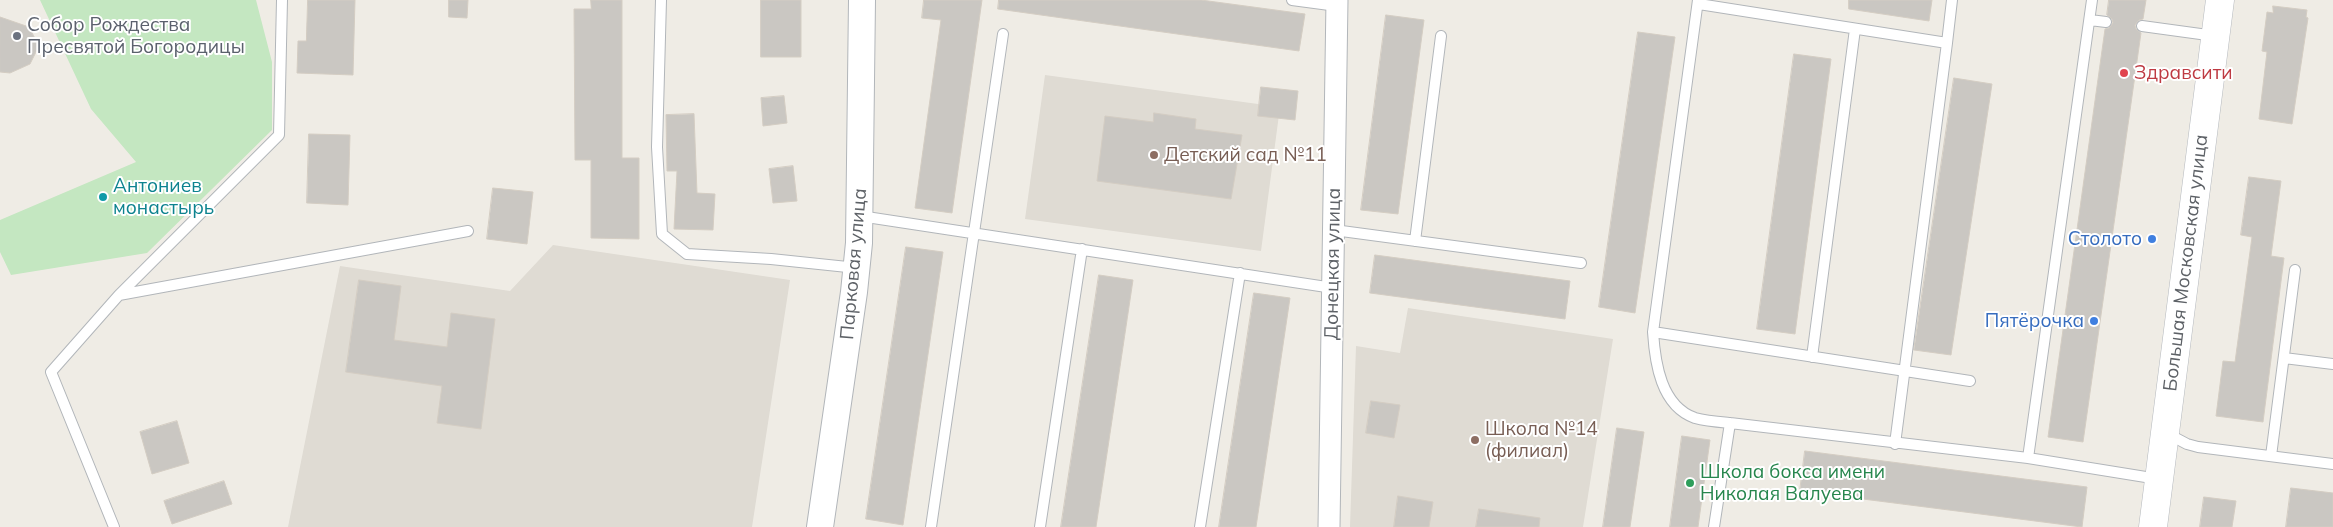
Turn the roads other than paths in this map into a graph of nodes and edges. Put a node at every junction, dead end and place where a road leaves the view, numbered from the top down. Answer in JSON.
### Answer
{"nodes":[{"id":1,"x":282,"y":0,"type":"edge"},
{"id":2,"x":661,"y":0,"type":"edge"},
{"id":3,"x":862,"y":0,"type":"edge"},
{"id":4,"x":1292,"y":0,"type":"edge"},
{"id":5,"x":1952,"y":0,"type":"edge"},
{"id":6,"x":2092,"y":0,"type":"edge"},
{"id":7,"x":2220,"y":0,"type":"edge"},
{"id":8,"x":1698,"y":2,"type":"edge"},
{"id":9,"x":1337,"y":3,"type":"edge"},
{"id":10,"x":2090,"y":20,"type":"junction"},
{"id":11,"x":2106,"y":22,"type":"dead end"},
{"id":12,"x":2142,"y":26,"type":"dead end"},
{"id":13,"x":1855,"y":29,"type":"junction"},
{"id":14,"x":1003,"y":34,"type":"dead end"},
{"id":15,"x":1441,"y":36,"type":"dead end"},
{"id":16,"x":2216,"y":36,"type":"junction"},
{"id":17,"x":1947,"y":43,"type":"junction"},
{"id":18,"x":860,"y":216,"type":"junction"},
{"id":19,"x":1334,"y":230,"type":"junction"},
{"id":20,"x":468,"y":232,"type":"dead end"},
{"id":21,"x":975,"y":233,"type":"junction"},
{"id":22,"x":1415,"y":241,"type":"junction"},
{"id":23,"x":1082,"y":249,"type":"junction"},
{"id":24,"x":1581,"y":263,"type":"dead end"},
{"id":25,"x":857,"y":268,"type":"junction"},
{"id":26,"x":2296,"y":270,"type":"dead end"},
{"id":27,"x":1240,"y":273,"type":"junction"},
{"id":28,"x":1333,"y":288,"type":"junction"},
{"id":29,"x":119,"y":296,"type":"junction"},
{"id":30,"x":1653,"y":332,"type":"junction"},
{"id":31,"x":1812,"y":357,"type":"junction"},
{"id":32,"x":2284,"y":358,"type":"junction"},
{"id":33,"x":2333,"y":364,"type":"edge"},
{"id":34,"x":1904,"y":371,"type":"junction"},
{"id":35,"x":1970,"y":381,"type":"dead end"},
{"id":36,"x":1730,"y":423,"type":"junction"},
{"id":37,"x":2165,"y":433,"type":"junction"},
{"id":38,"x":1895,"y":444,"type":"junction"},
{"id":39,"x":2271,"y":456,"type":"junction"},
{"id":40,"x":2028,"y":458,"type":"junction"},
{"id":41,"x":2333,"y":464,"type":"edge"},
{"id":42,"x":2159,"y":479,"type":"junction"},
{"id":43,"x":114,"y":527,"type":"edge"},
{"id":44,"x":820,"y":527,"type":"edge"},
{"id":45,"x":930,"y":527,"type":"edge"},
{"id":46,"x":1040,"y":527,"type":"edge"},
{"id":47,"x":1200,"y":527,"type":"edge"},
{"id":48,"x":1329,"y":527,"type":"edge"},
{"id":49,"x":1714,"y":527,"type":"edge"},
{"id":50,"x":2153,"y":527,"type":"edge"}],
"edges":[{"from":1,"to":29,"type":"lane"},
{"from":2,"to":25,"type":"lane"},
{"from":3,"to":18,"type":"street","name":"Парковая улица"},
{"from":4,"to":9,"type":"lane"},
{"from":5,"to":17,"type":"lane"},
{"from":6,"to":10,"type":"lane"},
{"from":7,"to":16,"type":"main road","name":"Большая Московская улица"},
{"from":8,"to":13,"type":"lane"},
{"from":8,"to":30,"type":"lane"},
{"from":9,"to":19,"type":"street","name":"Донецкая улица"},
{"from":10,"to":11,"type":"lane"},
{"from":10,"to":40,"type":"lane"},
{"from":12,"to":16,"type":"lane"},
{"from":13,"to":17,"type":"lane"},
{"from":13,"to":31,"type":"lane"},
{"from":14,"to":21,"type":"lane"},
{"from":15,"to":22,"type":"lane"},
{"from":16,"to":37,"type":"main road","name":"Большая Московская улица"},
{"from":17,"to":34,"type":"lane"},
{"from":18,"to":21,"type":"lane"},
{"from":18,"to":25,"type":"street","name":"Парковая улица"},
{"from":19,"to":22,"type":"lane"},
{"from":19,"to":28,"type":"street","name":"Донецкая улица"},
{"from":20,"to":29,"type":"lane"},
{"from":21,"to":23,"type":"lane"},
{"from":21,"to":45,"type":"lane"},
{"from":22,"to":24,"type":"lane"},
{"from":23,"to":27,"type":"lane"},
{"from":23,"to":46,"type":"lane"},
{"from":25,"to":44,"type":"street","name":"Парковая улица"},
{"from":26,"to":32,"type":"lane"},
{"from":27,"to":28,"type":"lane"},
{"from":27,"to":47,"type":"lane"},
{"from":28,"to":48,"type":"street","name":"Донецкая улица"},
{"from":29,"to":43,"type":"lane"},
{"from":30,"to":31,"type":"lane"},
{"from":30,"to":36,"type":"lane"},
{"from":31,"to":34,"type":"lane"},
{"from":32,"to":33,"type":"lane"},
{"from":32,"to":39,"type":"lane"},
{"from":34,"to":35,"type":"lane"},
{"from":34,"to":38,"type":"lane"},
{"from":36,"to":38,"type":"lane"},
{"from":36,"to":49,"type":"lane"},
{"from":37,"to":39,"type":"lane"},
{"from":37,"to":42,"type":"main road","name":"Большая Московская улица"},
{"from":38,"to":40,"type":"lane"},
{"from":39,"to":41,"type":"lane"},
{"from":40,"to":42,"type":"lane"},
{"from":42,"to":50,"type":"main road","name":"Большая Московская улица"}]}
